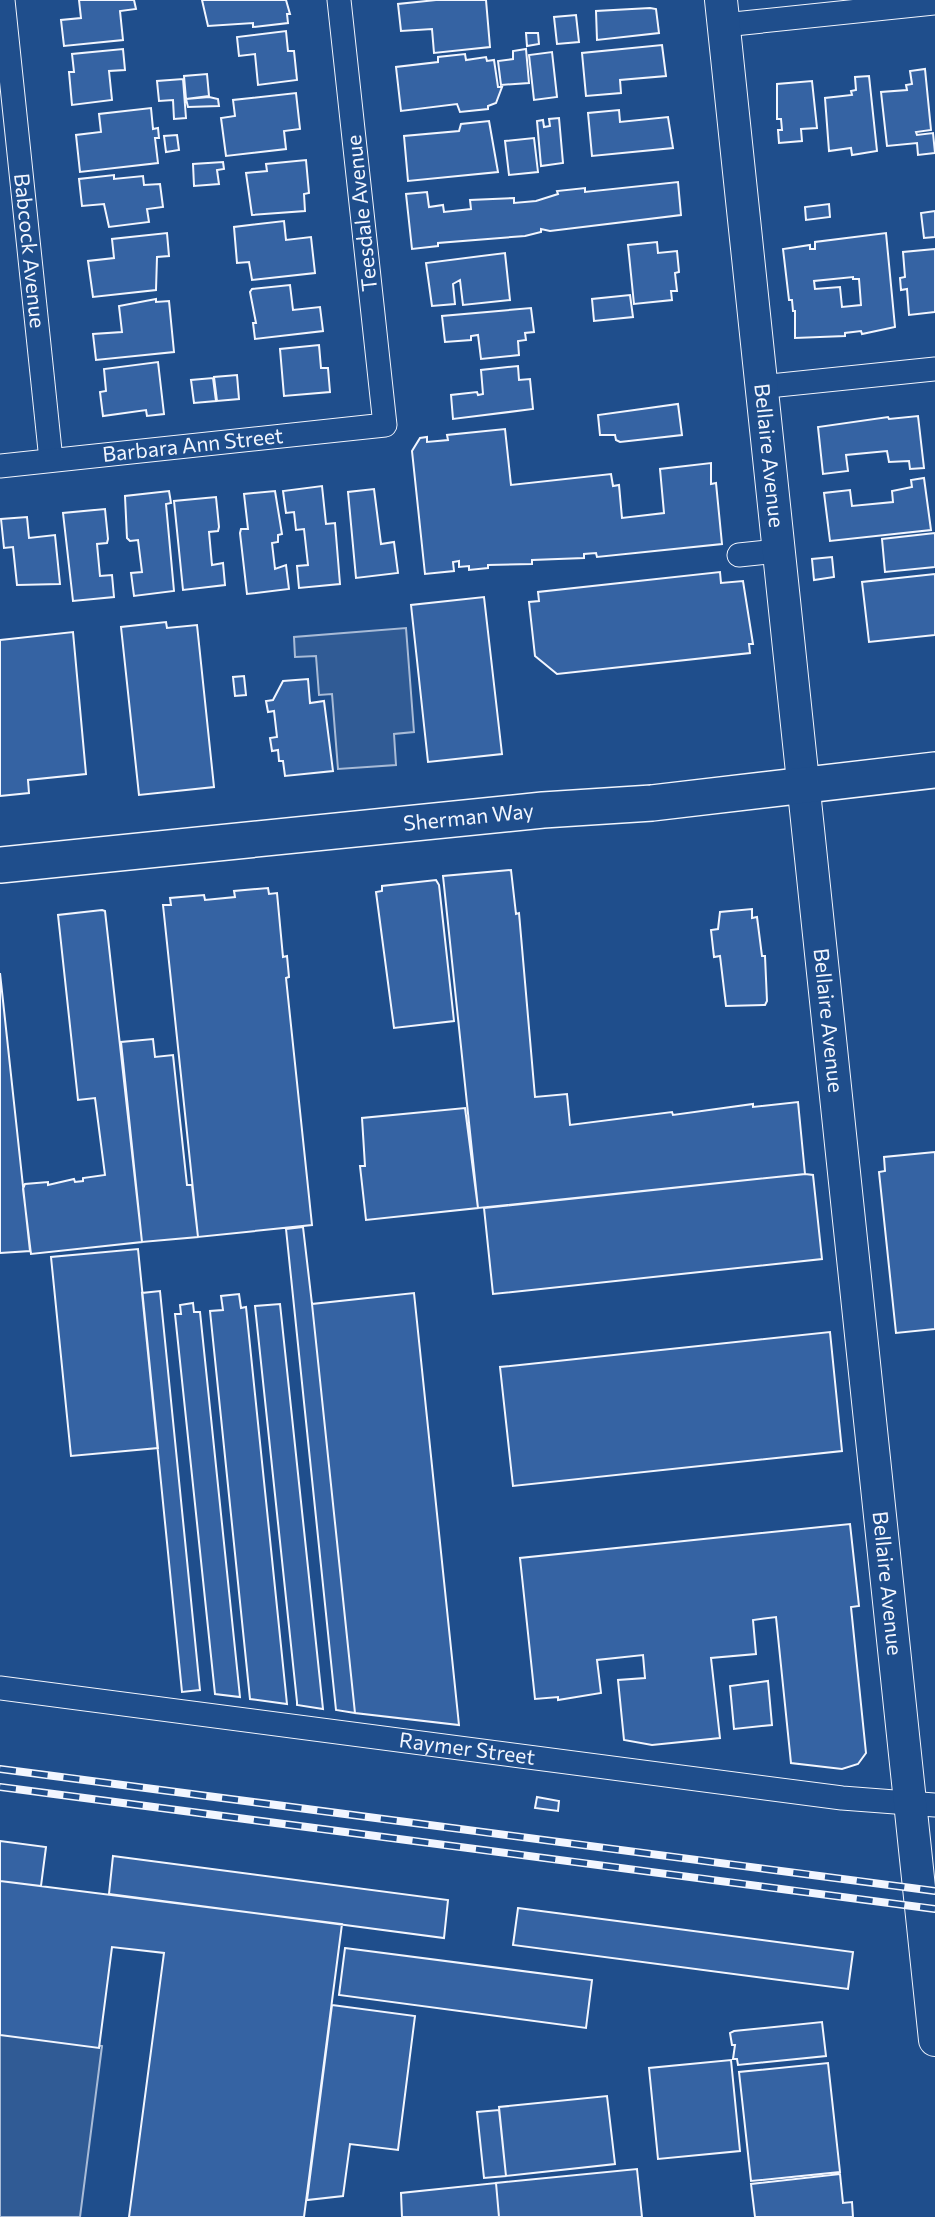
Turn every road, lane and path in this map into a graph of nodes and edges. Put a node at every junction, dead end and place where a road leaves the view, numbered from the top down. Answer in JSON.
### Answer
{"nodes":[{"id":1,"x":3,"y":0,"type":"edge"},
{"id":2,"x":339,"y":0,"type":"edge"},
{"id":3,"x":935,"y":3,"type":"edge"},
{"id":4,"x":722,"y":12,"type":"edge"},
{"id":5,"x":935,"y":369,"type":"edge"},
{"id":6,"x":759,"y":387,"type":"junction"},
{"id":7,"x":385,"y":425,"type":"joint"},
{"id":8,"x":51,"y":460,"type":"junction"},
{"id":9,"x":0,"y":466,"type":"edge"},
{"id":10,"x":777,"y":551,"type":"junction"},
{"id":11,"x":739,"y":555,"type":"dead end"},
{"id":12,"x":935,"y":770,"type":"edge"},
{"id":13,"x":802,"y":784,"type":"junction"},
{"id":14,"x":0,"y":865,"type":"edge"},
{"id":15,"x":0,"y":1688,"type":"edge"},
{"id":16,"x":923,"y":1804,"type":"edge"},
{"id":17,"x":935,"y":2040,"type":"edge"}],
"edges":[{"from":1,"to":8,"type":"street","name":"Babcock Avenue"},
{"from":2,"to":7,"type":"street","name":"Teesdale Avenue"},
{"from":3,"to":4,"type":"street"},
{"from":4,"to":6,"type":"street","name":"Bellaire Avenue"},
{"from":5,"to":6,"type":"street"},
{"from":6,"to":10,"type":"street","name":"Bellaire Avenue"},
{"from":7,"to":8,"type":"street","name":"Barbara Ann Street"},
{"from":8,"to":9,"type":"street","name":"Barbara Ann Street"},
{"from":10,"to":11,"type":"street"},
{"from":10,"to":13,"type":"street","name":"Bellaire Avenue"},
{"from":12,"to":13,"type":"main road","name":"Sherman Way"},
{"from":13,"to":14,"type":"main road","name":"Sherman Way"},
{"from":13,"to":16,"type":"street","name":"Bellaire Avenue"},
{"from":15,"to":16,"type":"street","name":"Raymer Street"},
{"from":16,"to":17,"type":"street","name":"Bellaire Avenue"}]}
